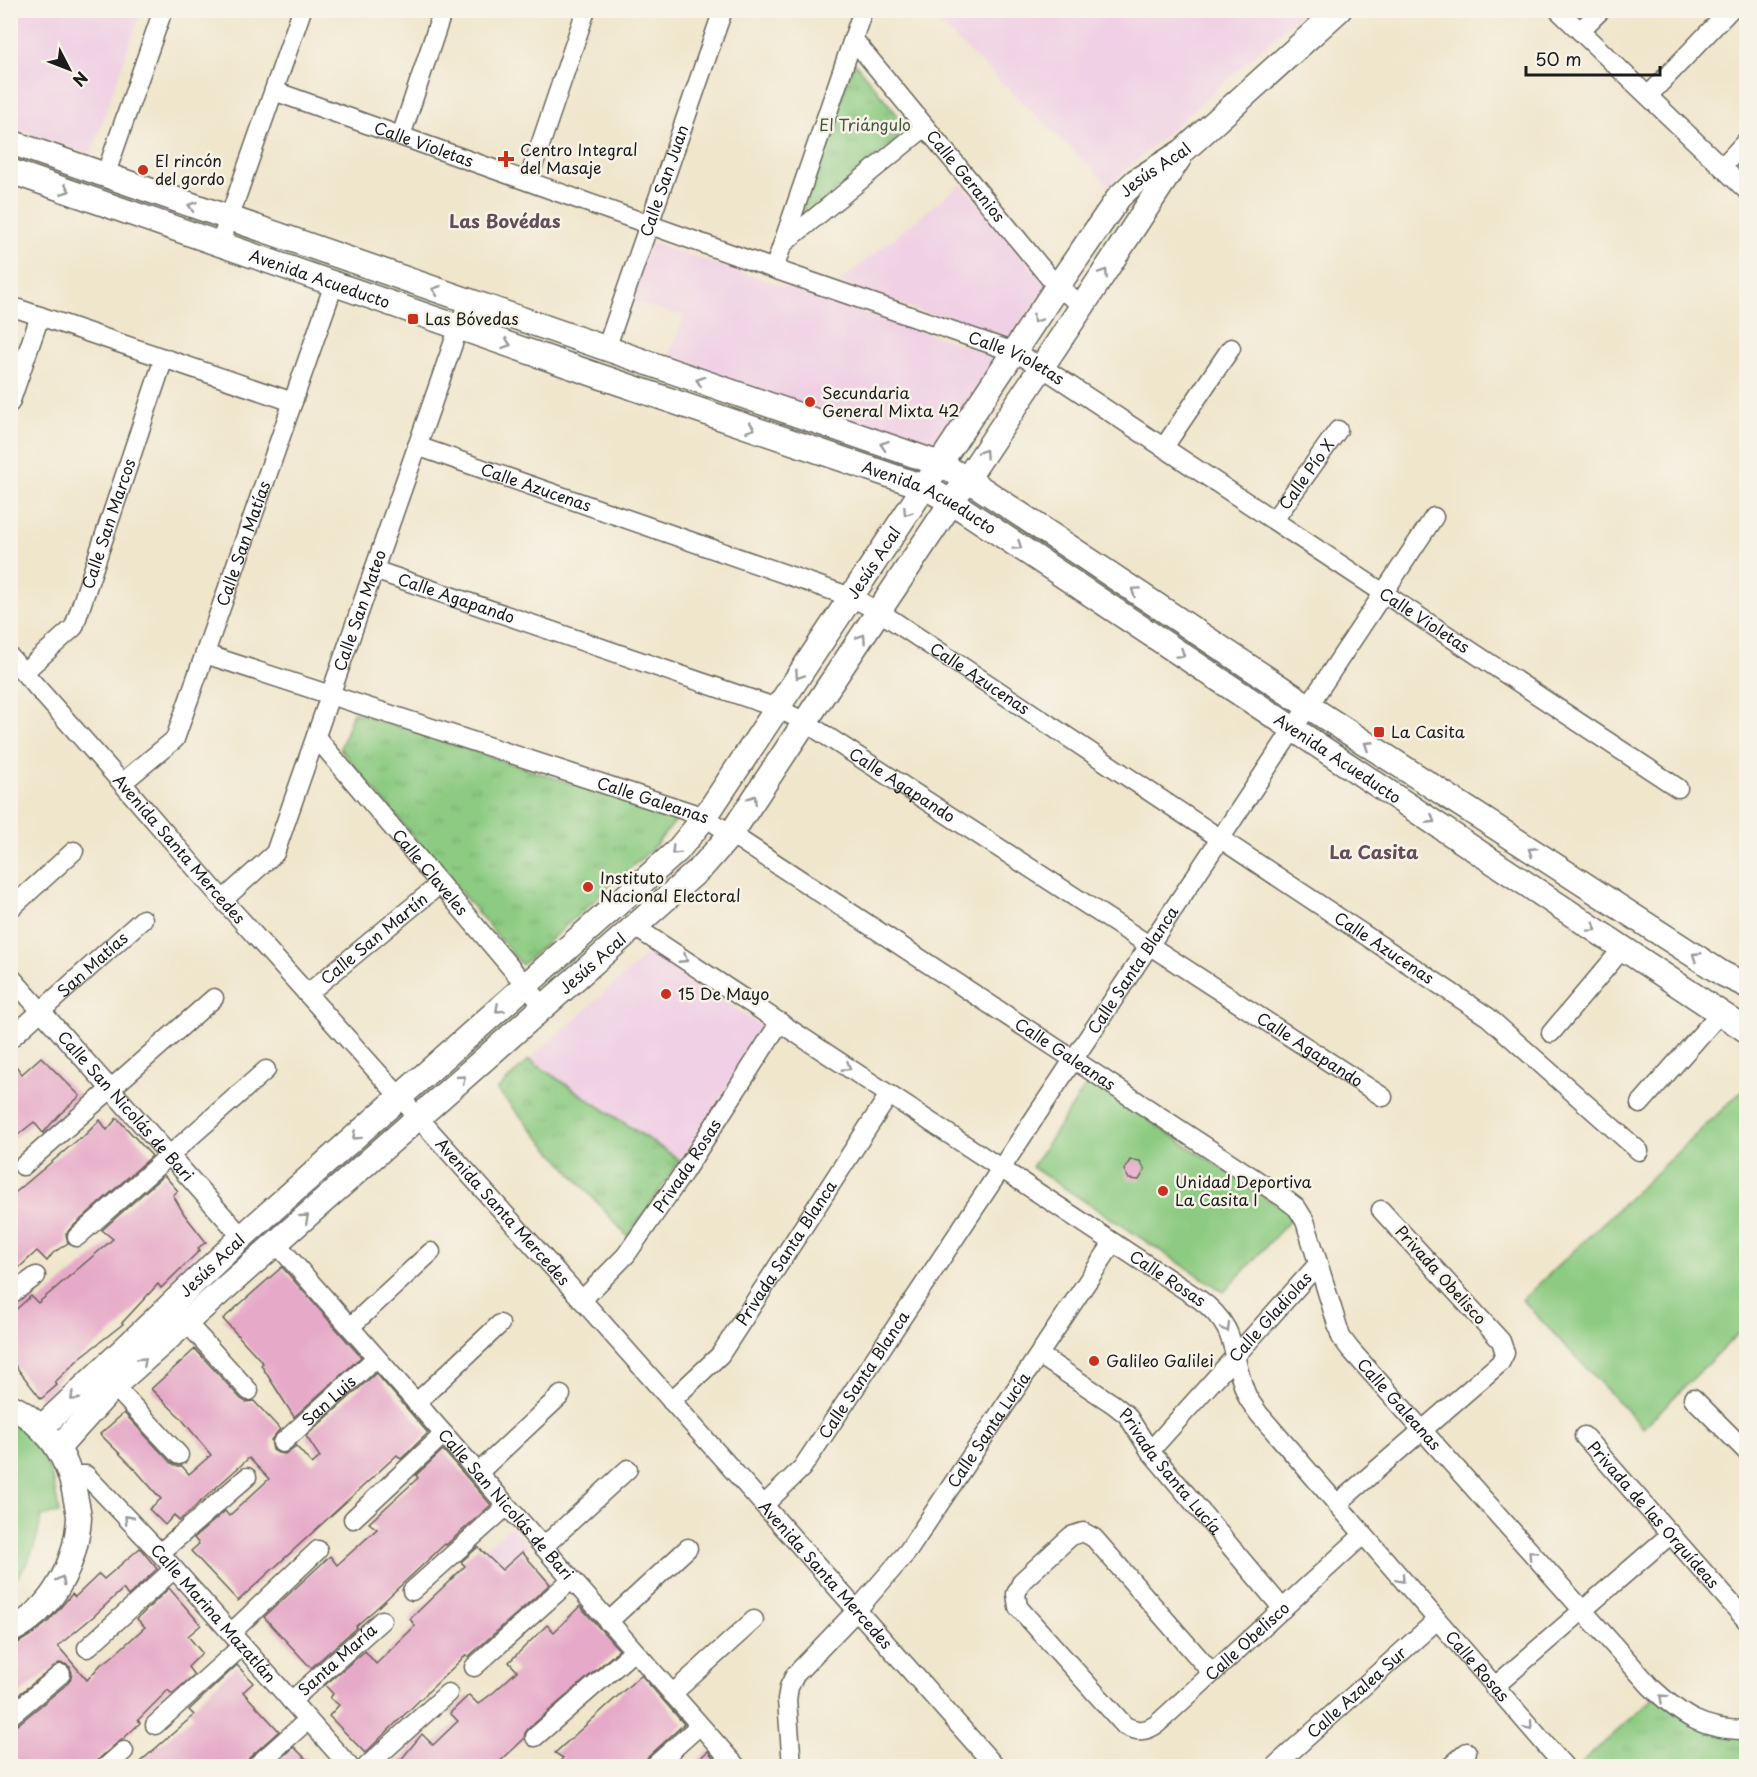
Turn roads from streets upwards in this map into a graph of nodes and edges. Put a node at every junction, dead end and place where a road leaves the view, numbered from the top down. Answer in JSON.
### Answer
{"nodes":[{"id":1,"x":164,"y":10,"type":"edge"},
{"id":2,"x":302,"y":10,"type":"edge"},
{"id":3,"x":443,"y":10,"type":"edge"},
{"id":4,"x":586,"y":10,"type":"edge"},
{"id":5,"x":723,"y":10,"type":"edge"},
{"id":6,"x":863,"y":10,"type":"edge"},
{"id":7,"x":1339,"y":10,"type":"edge"},
{"id":8,"x":1558,"y":10,"type":"edge"},
{"id":9,"x":1601,"y":10,"type":"edge"},
{"id":10,"x":1730,"y":10,"type":"edge"},
{"id":11,"x":1580,"y":32,"type":"junction"},
{"id":12,"x":854,"y":40,"type":"junction"},
{"id":13,"x":274,"y":91,"type":"junction"},
{"id":14,"x":1648,"y":96,"type":"junction"},
{"id":15,"x":925,"y":127,"type":"junction"},
{"id":16,"x":401,"y":136,"type":"junction"},
{"id":17,"x":1746,"y":141,"type":"edge"},
{"id":18,"x":10,"y":142,"type":"edge"},
{"id":19,"x":1183,"y":151,"type":"junction"},
{"id":20,"x":1722,"y":167,"type":"junction"},
{"id":21,"x":10,"y":171,"type":"edge"},
{"id":22,"x":105,"y":176,"type":"junction"},
{"id":23,"x":528,"y":181,"type":"junction"},
{"id":24,"x":1746,"y":190,"type":"edge"},
{"id":25,"x":229,"y":219,"type":"junction"},
{"id":26,"x":649,"y":225,"type":"junction"},
{"id":27,"x":220,"y":244,"type":"junction"},
{"id":28,"x":783,"y":245,"type":"junction"},
{"id":29,"x":774,"y":269,"type":"junction"},
{"id":30,"x":334,"y":284,"type":"junction"},
{"id":31,"x":1057,"y":287,"type":"junction"},
{"id":32,"x":468,"y":301,"type":"junction"},
{"id":33,"x":1083,"y":305,"type":"junction"},
{"id":34,"x":10,"y":306,"type":"edge"},
{"id":35,"x":40,"y":316,"type":"junction"},
{"id":36,"x":459,"y":327,"type":"junction"},
{"id":37,"x":1231,"y":348,"type":"dead end"},
{"id":38,"x":606,"y":349,"type":"junction"},
{"id":39,"x":1014,"y":352,"type":"junction"},
{"id":40,"x":164,"y":358,"type":"junction"},
{"id":41,"x":1042,"y":367,"type":"junction"},
{"id":42,"x":293,"y":402,"type":"junction"},
{"id":43,"x":10,"y":403,"type":"edge"},
{"id":44,"x":1338,"y":430,"type":"dead end"},
{"id":45,"x":417,"y":447,"type":"junction"},
{"id":46,"x":1164,"y":447,"type":"junction"},
{"id":47,"x":940,"y":464,"type":"junction"},
{"id":48,"x":967,"y":479,"type":"junction"},
{"id":49,"x":924,"y":487,"type":"junction"},
{"id":50,"x":952,"y":502,"type":"junction"},
{"id":51,"x":1434,"y":517,"type":"dead end"},
{"id":52,"x":1274,"y":520,"type":"junction"},
{"id":53,"x":374,"y":570,"type":"junction"},
{"id":54,"x":1383,"y":593,"type":"junction"},
{"id":55,"x":851,"y":597,"type":"junction"},
{"id":56,"x":880,"y":612,"type":"junction"},
{"id":57,"x":205,"y":654,"type":"junction"},
{"id":58,"x":10,"y":657,"type":"edge"},
{"id":59,"x":24,"y":672,"type":"junction"},
{"id":60,"x":331,"y":695,"type":"junction"},
{"id":61,"x":1308,"y":706,"type":"junction"},
{"id":62,"x":777,"y":708,"type":"junction"},
{"id":63,"x":805,"y":722,"type":"junction"},
{"id":64,"x":1293,"y":729,"type":"junction"},
{"id":65,"x":316,"y":736,"type":"junction"},
{"id":66,"x":122,"y":783,"type":"junction"},
{"id":67,"x":1678,"y":788,"type":"dead end"},
{"id":68,"x":705,"y":817,"type":"junction"},
{"id":69,"x":730,"y":834,"type":"junction"},
{"id":70,"x":1221,"y":838,"type":"junction"},
{"id":71,"x":74,"y":852,"type":"dead end"},
{"id":72,"x":440,"y":884,"type":"junction"},
{"id":73,"x":223,"y":900,"type":"junction"},
{"id":74,"x":10,"y":909,"type":"edge"},
{"id":75,"x":143,"y":918,"type":"dead end"},
{"id":76,"x":635,"y":927,"type":"junction"},
{"id":77,"x":1150,"y":945,"type":"junction"},
{"id":78,"x":1623,"y":948,"type":"junction"},
{"id":79,"x":10,"y":976,"type":"edge"},
{"id":80,"x":1746,"y":985,"type":"edge"},
{"id":81,"x":526,"y":986,"type":"junction"},
{"id":82,"x":308,"y":994,"type":"junction"},
{"id":83,"x":214,"y":998,"type":"dead end"},
{"id":84,"x":544,"y":1007,"type":"junction"},
{"id":85,"x":42,"y":1011,"type":"junction"},
{"id":86,"x":1719,"y":1012,"type":"junction"},
{"id":87,"x":780,"y":1022,"type":"junction"},
{"id":88,"x":1746,"y":1030,"type":"edge"},
{"id":89,"x":1551,"y":1033,"type":"dead end"},
{"id":90,"x":10,"y":1039,"type":"edge"},
{"id":91,"x":1074,"y":1060,"type":"junction"},
{"id":92,"x":266,"y":1070,"type":"dead end"},
{"id":93,"x":110,"y":1088,"type":"junction"},
{"id":94,"x":889,"y":1095,"type":"junction"},
{"id":95,"x":400,"y":1097,"type":"junction"},
{"id":96,"x":1383,"y":1097,"type":"dead end"},
{"id":97,"x":1640,"y":1104,"type":"dead end"},
{"id":98,"x":418,"y":1118,"type":"junction"},
{"id":99,"x":1639,"y":1151,"type":"dead end"},
{"id":100,"x":169,"y":1155,"type":"junction"},
{"id":101,"x":23,"y":1166,"type":"dead end"},
{"id":102,"x":1001,"y":1168,"type":"junction"},
{"id":103,"x":1381,"y":1210,"type":"dead end"},
{"id":104,"x":78,"y":1237,"type":"dead end"},
{"id":105,"x":242,"y":1237,"type":"junction"},
{"id":106,"x":276,"y":1243,"type":"junction"},
{"id":107,"x":1113,"y":1243,"type":"junction"},
{"id":108,"x":431,"y":1252,"type":"dead end"},
{"id":109,"x":1318,"y":1264,"type":"junction"},
{"id":110,"x":36,"y":1276,"type":"dead end"},
{"id":111,"x":10,"y":1295,"type":"edge"},
{"id":112,"x":582,"y":1300,"type":"junction"},
{"id":113,"x":186,"y":1322,"type":"junction"},
{"id":114,"x":500,"y":1324,"type":"dead end"},
{"id":115,"x":350,"y":1328,"type":"junction"},
{"id":116,"x":1039,"y":1354,"type":"junction"},
{"id":117,"x":1236,"y":1355,"type":"junction"},
{"id":118,"x":376,"y":1358,"type":"junction"},
{"id":119,"x":114,"y":1386,"type":"junction"},
{"id":120,"x":249,"y":1391,"type":"dead end"},
{"id":121,"x":561,"y":1395,"type":"dead end"},
{"id":122,"x":1693,"y":1398,"type":"dead end"},
{"id":123,"x":671,"y":1401,"type":"junction"},
{"id":124,"x":416,"y":1403,"type":"junction"},
{"id":125,"x":13,"y":1404,"type":"edge"},
{"id":126,"x":41,"y":1428,"type":"junction"},
{"id":127,"x":1422,"y":1431,"type":"junction"},
{"id":128,"x":444,"y":1434,"type":"junction"},
{"id":129,"x":1584,"y":1436,"type":"dead end"},
{"id":130,"x":282,"y":1443,"type":"dead end"},
{"id":131,"x":58,"y":1448,"type":"junction"},
{"id":132,"x":1150,"y":1451,"type":"junction"},
{"id":133,"x":1746,"y":1451,"type":"edge"},
{"id":134,"x":178,"y":1455,"type":"dead end"},
{"id":135,"x":628,"y":1469,"type":"dead end"},
{"id":136,"x":478,"y":1473,"type":"junction"},
{"id":137,"x":72,"y":1475,"type":"junction"},
{"id":138,"x":247,"y":1477,"type":"dead end"},
{"id":139,"x":1337,"y":1504,"type":"junction"},
{"id":140,"x":764,"y":1505,"type":"junction"},
{"id":141,"x":507,"y":1506,"type":"junction"},
{"id":142,"x":352,"y":1519,"type":"dead end"},
{"id":143,"x":1363,"y":1534,"type":"junction"},
{"id":144,"x":1671,"y":1534,"type":"junction"},
{"id":145,"x":543,"y":1547,"type":"junction"},
{"id":146,"x":688,"y":1548,"type":"dead end"},
{"id":147,"x":318,"y":1551,"type":"dead end"},
{"id":148,"x":160,"y":1553,"type":"junction"},
{"id":149,"x":174,"y":1569,"type":"junction"},
{"id":150,"x":571,"y":1580,"type":"junction"},
{"id":151,"x":412,"y":1591,"type":"dead end"},
{"id":152,"x":1283,"y":1609,"type":"junction"},
{"id":153,"x":856,"y":1610,"type":"junction"},
{"id":154,"x":1582,"y":1610,"type":"junction"},
{"id":155,"x":382,"y":1620,"type":"dead end"},
{"id":156,"x":754,"y":1620,"type":"dead end"},
{"id":157,"x":1437,"y":1620,"type":"junction"},
{"id":158,"x":1746,"y":1620,"type":"edge"},
{"id":159,"x":608,"y":1622,"type":"junction"},
{"id":160,"x":10,"y":1631,"type":"edge"},
{"id":161,"x":236,"y":1640,"type":"junction"},
{"id":162,"x":87,"y":1648,"type":"dead end"},
{"id":163,"x":634,"y":1651,"type":"junction"},
{"id":164,"x":474,"y":1667,"type":"dead end"},
{"id":165,"x":1212,"y":1673,"type":"junction"},
{"id":166,"x":61,"y":1674,"type":"dead end"},
{"id":167,"x":1494,"y":1687,"type":"junction"},
{"id":168,"x":448,"y":1693,"type":"dead end"},
{"id":169,"x":672,"y":1694,"type":"junction"},
{"id":170,"x":291,"y":1701,"type":"junction"},
{"id":171,"x":10,"y":1716,"type":"edge"},
{"id":172,"x":308,"y":1720,"type":"junction"},
{"id":173,"x":155,"y":1725,"type":"dead end"},
{"id":174,"x":699,"y":1726,"type":"junction"},
{"id":175,"x":1746,"y":1730,"type":"edge"},
{"id":176,"x":535,"y":1737,"type":"dead end"},
{"id":177,"x":124,"y":1751,"type":"dead end"},
{"id":178,"x":1467,"y":1752,"type":"dead end"},
{"id":179,"x":107,"y":1767,"type":"edge"},
{"id":180,"x":256,"y":1767,"type":"edge"},
{"id":181,"x":349,"y":1767,"type":"edge"},
{"id":182,"x":367,"y":1767,"type":"edge"},
{"id":183,"x":654,"y":1767,"type":"edge"},
{"id":184,"x":736,"y":1767,"type":"edge"},
{"id":185,"x":792,"y":1767,"type":"edge"},
{"id":186,"x":995,"y":1767,"type":"edge"},
{"id":187,"x":1275,"y":1767,"type":"edge"},
{"id":188,"x":1450,"y":1767,"type":"edge"},
{"id":189,"x":1564,"y":1767,"type":"edge"}],
"edges":[{"from":1,"to":22,"type":"street"},
{"from":2,"to":13,"type":"street"},
{"from":3,"to":16,"type":"street"},
{"from":4,"to":23,"type":"street"},
{"from":5,"to":26,"type":"street","name":"Calle San Juan"},
{"from":6,"to":12,"type":"street"},
{"from":7,"to":19,"type":"street"},
{"from":8,"to":11,"type":"street"},
{"from":9,"to":11,"type":"street"},
{"from":10,"to":14,"type":"street"},
{"from":11,"to":14,"type":"street"},
{"from":12,"to":15,"type":"street","name":"Calle Geranios"},
{"from":12,"to":28,"type":"street"},
{"from":13,"to":16,"type":"street","name":"Calle Violetas"},
{"from":13,"to":25,"type":"street"},
{"from":14,"to":20,"type":"street"},
{"from":15,"to":28,"type":"street"},
{"from":15,"to":31,"type":"street","name":"Calle Geranios"},
{"from":16,"to":23,"type":"street","name":"Calle Violetas"},
{"from":17,"to":20,"type":"street"},
{"from":18,"to":22,"type":"street","name":"Avenida Acueducto"},
{"from":19,"to":31,"type":"street","name":"Jesús Acal"},
{"from":33,"to":19,"type":"street","name":"Jesús Acal","one_way":true},
{"from":20,"to":24,"type":"street"},
{"from":21,"to":27,"type":"street","name":"Avenida Acueducto","one_way":true},
{"from":25,"to":22,"type":"street","name":"Avenida Acueducto","one_way":true},
{"from":23,"to":26,"type":"street","name":"Calle Violetas"},
{"from":25,"to":27,"type":"street"},
{"from":32,"to":25,"type":"street","name":"Avenida Acueducto","one_way":true},
{"from":26,"to":29,"type":"street","name":"Calle Violetas"},
{"from":26,"to":38,"type":"street","name":"Calle San Juan"},
{"from":27,"to":30,"type":"street","name":"Avenida Acueducto"},
{"from":28,"to":29,"type":"street"},
{"from":29,"to":39,"type":"street","name":"Calle Violetas"},
{"from":30,"to":36,"type":"street","name":"Avenida Acueducto"},
{"from":30,"to":42,"type":"street","name":"Calle San Matías"},
{"from":31,"to":33,"type":"street","name":"Calle Geranios"},
{"from":31,"to":39,"type":"street","name":"Jesús Acal","one_way":true},
{"from":32,"to":36,"type":"street","name":"Calle San Mateo"},
{"from":32,"to":38,"type":"street","name":"Avenida Acueducto"},
{"from":33,"to":41,"type":"street","name":"Jesús Acal"},
{"from":34,"to":35,"type":"street"},
{"from":35,"to":40,"type":"street"},
{"from":35,"to":43,"type":"street"},
{"from":36,"to":45,"type":"street","name":"Calle San Mateo"},
{"from":36,"to":49,"type":"street","name":"Avenida Acueducto","one_way":true},
{"from":37,"to":46,"type":"street"},
{"from":47,"to":38,"type":"street","name":"Avenida Acueducto","one_way":true},
{"from":39,"to":41,"type":"street","name":"Calle Violetas"},
{"from":39,"to":47,"type":"street","name":"Jesús Acal"},
{"from":40,"to":42,"type":"street"},
{"from":40,"to":59,"type":"street","name":"Calle San Marcos"},
{"from":41,"to":46,"type":"street","name":"Calle Violetas"},
{"from":48,"to":41,"type":"street","name":"Jesús Acal","one_way":true},
{"from":42,"to":57,"type":"street","name":"Calle San Matías"},
{"from":44,"to":52,"type":"street","name":"Calle Pío X"},
{"from":45,"to":53,"type":"street","name":"Calle San Mateo"},
{"from":45,"to":55,"type":"street","name":"Calle Azucenas"},
{"from":46,"to":52,"type":"street","name":"Calle Violetas"},
{"from":47,"to":48,"type":"street","name":"Avenida Acueducto"},
{"from":47,"to":49,"type":"street","name":"Jesús Acal"},
{"from":48,"to":50,"type":"street","name":"Jesús Acal"},
{"from":61,"to":48,"type":"street","name":"Avenida Acueducto","one_way":true},
{"from":49,"to":50,"type":"street","name":"Avenida Acueducto"},
{"from":49,"to":55,"type":"street","name":"Jesús Acal","one_way":true},
{"from":50,"to":56,"type":"street","name":"Jesús Acal"},
{"from":50,"to":64,"type":"street","name":"Avenida Acueducto","one_way":true},
{"from":51,"to":54,"type":"street","name":"Calle Santa Blanca"},
{"from":52,"to":54,"type":"street","name":"Calle Violetas"},
{"from":53,"to":60,"type":"street","name":"Calle San Mateo"},
{"from":53,"to":62,"type":"street","name":"Calle Agapando"},
{"from":54,"to":61,"type":"street","name":"Calle Santa Blanca"},
{"from":54,"to":67,"type":"street","name":"Calle Violetas"},
{"from":55,"to":56,"type":"street","name":"Calle Azucenas"},
{"from":55,"to":62,"type":"street","name":"Jesús Acal","one_way":true},
{"from":63,"to":56,"type":"street","name":"Jesús Acal","one_way":true},
{"from":56,"to":70,"type":"street","name":"Calle Azucenas"},
{"from":57,"to":60,"type":"street","name":"Calle Galeanas"},
{"from":57,"to":66,"type":"street","name":"Calle San Matías"},
{"from":58,"to":59,"type":"street","name":"Avenida Santa Mercedes"},
{"from":59,"to":66,"type":"street","name":"Avenida Santa Mercedes"},
{"from":60,"to":65,"type":"street","name":"Calle San Mateo"},
{"from":60,"to":68,"type":"street","name":"Calle Galeanas"},
{"from":61,"to":64,"type":"street","name":"Calle Santa Blanca"},
{"from":80,"to":61,"type":"street","name":"Avenida Acueducto","one_way":true},
{"from":62,"to":63,"type":"street","name":"Calle Agapando"},
{"from":62,"to":68,"type":"street","name":"Jesús Acal"},
{"from":69,"to":63,"type":"street","name":"Jesús Acal","one_way":true},
{"from":63,"to":77,"type":"street","name":"Calle Agapando"},
{"from":64,"to":70,"type":"street","name":"Calle Santa Blanca"},
{"from":64,"to":78,"type":"street","name":"Avenida Acueducto","one_way":true},
{"from":65,"to":72,"type":"street","name":"Calle Claveles"},
{"from":65,"to":73,"type":"street","name":"Calle San Mateo"},
{"from":66,"to":73,"type":"street","name":"Avenida Santa Mercedes"},
{"from":68,"to":69,"type":"street","name":"Calle Galeanas"},
{"from":68,"to":81,"type":"street","name":"Jesús Acal","one_way":true},
{"from":69,"to":76,"type":"street","name":"Jesús Acal"},
{"from":69,"to":91,"type":"street","name":"Calle Galeanas"},
{"from":70,"to":77,"type":"street","name":"Calle Santa Blanca"},
{"from":70,"to":99,"type":"street","name":"Calle Azucenas"},
{"from":71,"to":74,"type":"street"},
{"from":72,"to":81,"type":"street","name":"Calle Claveles"},
{"from":72,"to":82,"type":"street","name":"Calle San Martín"},
{"from":73,"to":82,"type":"street","name":"Avenida Santa Mercedes"},
{"from":75,"to":85,"type":"street","name":"San Matías"},
{"from":76,"to":84,"type":"street","name":"Jesús Acal"},
{"from":76,"to":87,"type":"street","name":"Calle Rosas","one_way":true},
{"from":77,"to":91,"type":"street","name":"Calle Santa Blanca"},
{"from":77,"to":96,"type":"street","name":"Calle Agapando"},
{"from":78,"to":86,"type":"street","name":"Avenida Acueducto"},
{"from":78,"to":89,"type":"street"},
{"from":79,"to":85,"type":"street","name":"Calle San Nicolás de Bari"},
{"from":81,"to":84,"type":"street","name":"Calle Claveles"},
{"from":81,"to":95,"type":"street","name":"Jesús Acal","one_way":true},
{"from":82,"to":95,"type":"street","name":"Avenida Santa Mercedes"},
{"from":83,"to":93,"type":"street"},
{"from":98,"to":84,"type":"street","name":"Jesús Acal","one_way":true},
{"from":85,"to":90,"type":"street","name":"San Matías"},
{"from":85,"to":93,"type":"street","name":"Calle San Nicolás de Bari"},
{"from":86,"to":88,"type":"street","name":"Avenida Acueducto"},
{"from":86,"to":97,"type":"street"},
{"from":87,"to":94,"type":"street","name":"Calle Rosas","one_way":true},
{"from":87,"to":112,"type":"street","name":"Privada Rosas"},
{"from":91,"to":102,"type":"street","name":"Calle Santa Blanca"},
{"from":91,"to":109,"type":"street","name":"Calle Galeanas"},
{"from":92,"to":100,"type":"street"},
{"from":93,"to":100,"type":"street","name":"Calle San Nicolás de Bari"},
{"from":93,"to":101,"type":"street"},
{"from":94,"to":102,"type":"street","name":"Calle Rosas"},
{"from":94,"to":123,"type":"street","name":"Privada Santa Blanca"},
{"from":95,"to":98,"type":"street","name":"Avenida Santa Mercedes"},
{"from":95,"to":105,"type":"street","name":"Jesús Acal","one_way":true},
{"from":106,"to":98,"type":"street","name":"Jesús Acal","one_way":true},
{"from":98,"to":112,"type":"street","name":"Avenida Santa Mercedes"},
{"from":100,"to":104,"type":"street"},
{"from":100,"to":105,"type":"street","name":"Calle San Nicolás de Bari"},
{"from":102,"to":107,"type":"street","name":"Calle Rosas"},
{"from":102,"to":140,"type":"street","name":"Calle Santa Blanca"},
{"from":103,"to":127,"type":"street","name":"Privada Obelisco"},
{"from":105,"to":126,"type":"street","name":"Jesús Acal","one_way":true},
{"from":106,"to":113,"type":"street","name":"Jesús Acal"},
{"from":106,"to":115,"type":"street","name":"Calle San Nicolás de Bari"},
{"from":107,"to":116,"type":"street","name":"Calle Santa Lucía"},
{"from":107,"to":117,"type":"street","name":"Calle Rosas","one_way":true},
{"from":108,"to":115,"type":"street"},
{"from":109,"to":117,"type":"street","name":"Calle Gladiolas"},
{"from":109,"to":127,"type":"street","name":"Calle Galeanas"},
{"from":110,"to":111,"type":"street"},
{"from":112,"to":123,"type":"street","name":"Avenida Santa Mercedes"},
{"from":119,"to":113,"type":"street","name":"Jesús Acal","one_way":true},
{"from":113,"to":120,"type":"street"},
{"from":114,"to":124,"type":"street"},
{"from":115,"to":118,"type":"street","name":"Calle San Nicolás de Bari"},
{"from":116,"to":132,"type":"street","name":"Privada Santa Lucía"},
{"from":116,"to":153,"type":"street","name":"Calle Santa Lucía"},
{"from":117,"to":132,"type":"street","name":"Calle Gladiolas"},
{"from":117,"to":139,"type":"street","name":"Calle Rosas"},
{"from":118,"to":124,"type":"street","name":"Calle San Nicolás de Bari"},
{"from":118,"to":130,"type":"street","name":"San Luis"},
{"from":119,"to":131,"type":"street","name":"Jesús Acal"},
{"from":119,"to":134,"type":"street"},
{"from":121,"to":136,"type":"street"},
{"from":122,"to":133,"type":"street"},
{"from":123,"to":140,"type":"street","name":"Avenida Santa Mercedes"},
{"from":124,"to":128,"type":"street","name":"Calle San Nicolás de Bari"},
{"from":125,"to":126,"type":"street"},
{"from":126,"to":131,"type":"street"},
{"from":127,"to":139,"type":"street"},
{"from":154,"to":127,"type":"street","name":"Calle Galeanas","one_way":true},
{"from":128,"to":136,"type":"street","name":"Calle San Nicolás de Bari"},
{"from":128,"to":142,"type":"street"},
{"from":129,"to":144,"type":"street","name":"Privada de las Orquídeas"},
{"from":131,"to":137,"type":"street"},
{"from":132,"to":152,"type":"street","name":"Privada Santa Lucía"},
{"from":135,"to":145,"type":"street"},
{"from":136,"to":141,"type":"street","name":"Calle San Nicolás de Bari"},
{"from":148,"to":137,"type":"street","name":"Calle Marina Mazatlán","one_way":true},
{"from":160,"to":137,"type":"street","one_way":true},
{"from":138,"to":148,"type":"street"},
{"from":139,"to":143,"type":"street","name":"Calle Rosas"},
{"from":140,"to":153,"type":"street","name":"Avenida Santa Mercedes"},
{"from":141,"to":145,"type":"street","name":"Calle San Nicolás de Bari"},
{"from":141,"to":151,"type":"street"},
{"from":143,"to":152,"type":"street","name":"Calle Obelisco"},
{"from":143,"to":157,"type":"street","name":"Calle Rosas","one_way":true},
{"from":144,"to":154,"type":"street"},
{"from":144,"to":158,"type":"street","name":"Privada de las Orquídeas"},
{"from":145,"to":150,"type":"street","name":"Calle San Nicolás de Bari"},
{"from":146,"to":159,"type":"street"},
{"from":147,"to":161,"type":"street"},
{"from":148,"to":149,"type":"street","name":"Calle Marina Mazatlán"},
{"from":149,"to":161,"type":"street","name":"Calle Marina Mazatlán"},
{"from":149,"to":162,"type":"street"},
{"from":150,"to":159,"type":"street","name":"Calle San Nicolás de Bari"},
{"from":150,"to":164,"type":"street"},
{"from":152,"to":165,"type":"street","name":"Calle Obelisco"},
{"from":153,"to":185,"type":"street","name":"Calle Santa Lucía"},
{"from":153,"to":186,"type":"street","name":"Avenida Santa Mercedes"},
{"from":154,"to":167,"type":"street"},
{"from":175,"to":154,"type":"street","name":"Calle Galeanas","one_way":true},
{"from":155,"to":170,"type":"street","name":"Santa María"},
{"from":156,"to":169,"type":"street"},
{"from":157,"to":167,"type":"street","name":"Calle Rosas"},
{"from":157,"to":187,"type":"street","name":"Calle Azalea Sur"},
{"from":159,"to":163,"type":"street","name":"Calle San Nicolás de Bari"},
{"from":161,"to":170,"type":"street","name":"Calle Marina Mazatlán"},
{"from":161,"to":173,"type":"street"},
{"from":163,"to":169,"type":"street","name":"Calle San Nicolás de Bari"},
{"from":163,"to":176,"type":"street"},
{"from":165,"to":165,"type":"street","name":"Calle Obelisco"},
{"from":166,"to":171,"type":"street"},
{"from":167,"to":189,"type":"street","name":"Calle Rosas","one_way":true},
{"from":168,"to":182,"type":"street"},
{"from":169,"to":174,"type":"street","name":"Calle San Nicolás de Bari"},
{"from":170,"to":172,"type":"street","name":"Calle Marina Mazatlán"},
{"from":172,"to":180,"type":"street"},
{"from":172,"to":181,"type":"street","name":"Calle Marina Mazatlán"},
{"from":174,"to":183,"type":"street"},
{"from":174,"to":184,"type":"street","name":"Calle San Nicolás de Bari"},
{"from":177,"to":179,"type":"street"},
{"from":178,"to":188,"type":"street"}]}
